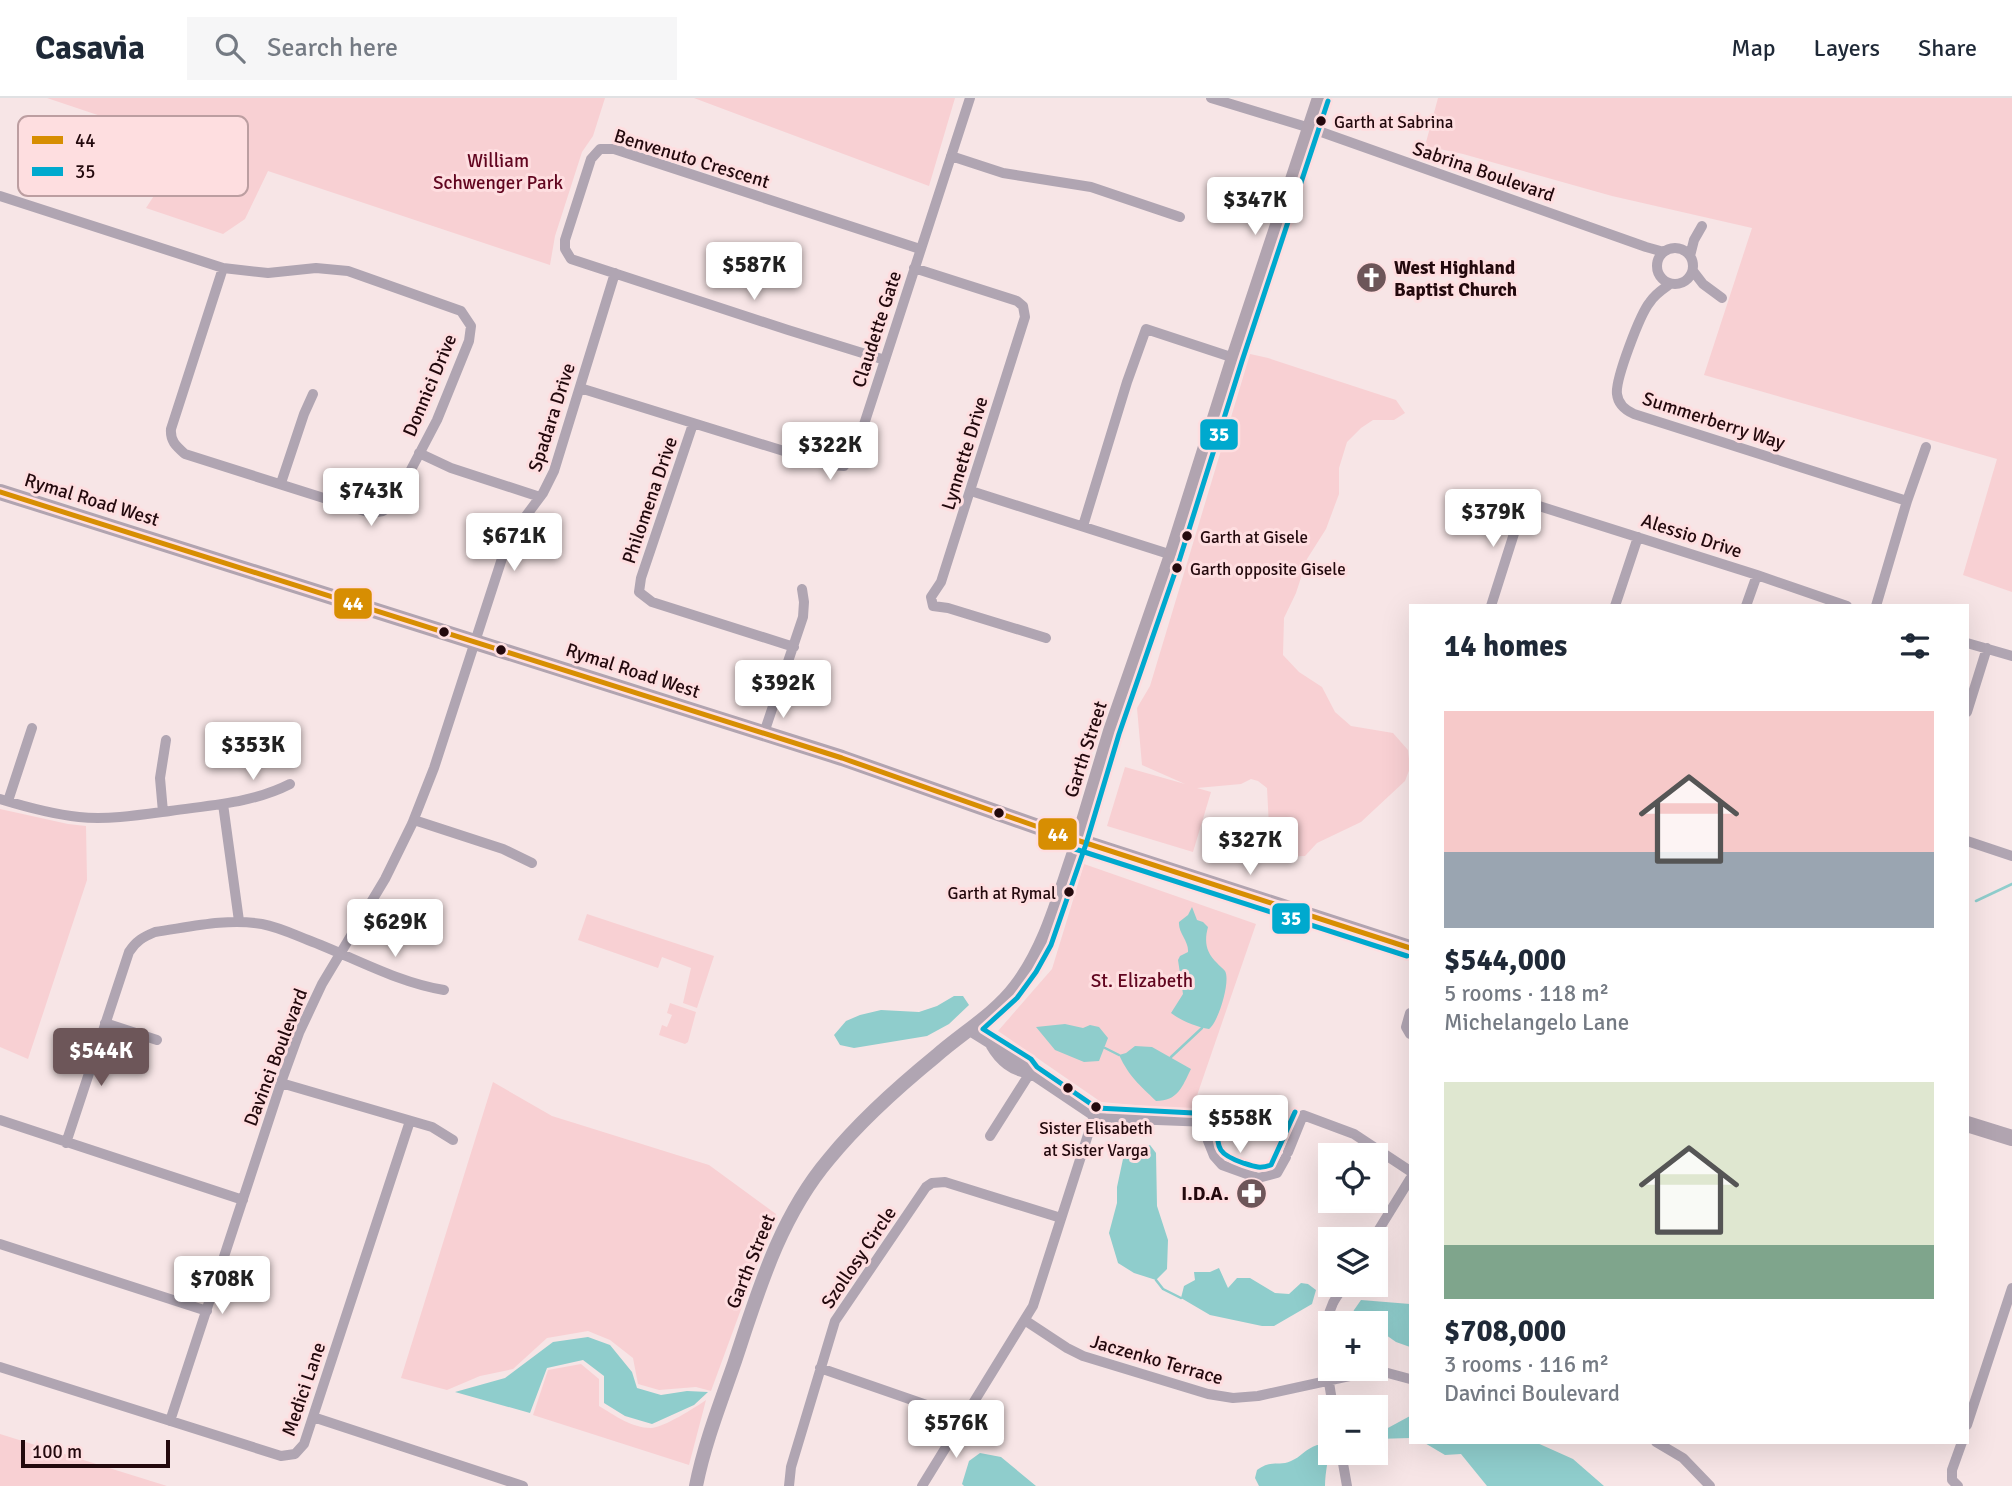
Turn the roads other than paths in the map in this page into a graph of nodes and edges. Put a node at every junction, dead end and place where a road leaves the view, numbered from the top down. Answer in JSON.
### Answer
{"nodes":[{"id":1,"x":970,"y":98,"type":"edge"},
{"id":2,"x":1211,"y":98,"type":"edge"},
{"id":3,"x":1320,"y":98,"type":"edge"},
{"id":4,"x":1310,"y":128,"type":"junction"},
{"id":5,"x":951,"y":156,"type":"junction"},
{"id":6,"x":0,"y":196,"type":"edge"},
{"id":7,"x":1180,"y":217,"type":"dead end"},
{"id":8,"x":1702,"y":226,"type":"dead end"},
{"id":9,"x":1694,"y":240,"type":"junction"},
{"id":10,"x":1646,"y":247,"type":"junction"},
{"id":11,"x":1679,"y":248,"type":"junction"},
{"id":12,"x":920,"y":249,"type":"junction"},
{"id":13,"x":1664,"y":252,"type":"junction"},
{"id":14,"x":1690,"y":256,"type":"junction"},
{"id":15,"x":1657,"y":262,"type":"junction"},
{"id":16,"x":223,"y":268,"type":"junction"},
{"id":17,"x":914,"y":268,"type":"junction"},
{"id":18,"x":615,"y":273,"type":"junction"},
{"id":19,"x":1659,"y":274,"type":"junction"},
{"id":20,"x":1689,"y":276,"type":"junction"},
{"id":21,"x":1670,"y":284,"type":"junction"},
{"id":22,"x":1652,"y":298,"type":"junction"},
{"id":23,"x":1722,"y":298,"type":"dead end"},
{"id":24,"x":1234,"y":358,"type":"junction"},
{"id":25,"x":885,"y":360,"type":"junction"},
{"id":26,"x":580,"y":388,"type":"junction"},
{"id":27,"x":313,"y":394,"type":"dead end"},
{"id":28,"x":693,"y":424,"type":"junction"},
{"id":29,"x":1926,"y":447,"type":"dead end"},
{"id":30,"x":419,"y":453,"type":"junction"},
{"id":31,"x":281,"y":483,"type":"junction"},
{"id":32,"x":971,"y":491,"type":"junction"},
{"id":33,"x":0,"y":492,"type":"edge"},
{"id":34,"x":540,"y":497,"type":"junction"},
{"id":35,"x":1907,"y":501,"type":"junction"},
{"id":36,"x":1083,"y":526,"type":"junction"},
{"id":37,"x":1638,"y":537,"type":"junction"},
{"id":38,"x":1172,"y":555,"type":"junction"},
{"id":39,"x":1756,"y":575,"type":"junction"},
{"id":40,"x":802,"y":589,"type":"dead end"},
{"id":41,"x":1493,"y":604,"type":"edge"},
{"id":42,"x":1616,"y":604,"type":"edge"},
{"id":43,"x":1747,"y":604,"type":"edge"},
{"id":44,"x":1841,"y":604,"type":"edge"},
{"id":45,"x":1877,"y":604,"type":"edge"},
{"id":46,"x":1045,"y":638,"type":"dead end"},
{"id":47,"x":475,"y":641,"type":"junction"},
{"id":48,"x":1969,"y":643,"type":"edge"},
{"id":49,"x":794,"y":647,"type":"junction"},
{"id":50,"x":1987,"y":649,"type":"junction"},
{"id":51,"x":2012,"y":656,"type":"edge"},
{"id":52,"x":1969,"y":706,"type":"edge"},
{"id":53,"x":32,"y":728,"type":"dead end"},
{"id":54,"x":764,"y":733,"type":"junction"},
{"id":55,"x":166,"y":740,"type":"dead end"},
{"id":56,"x":290,"y":784,"type":"dead end"},
{"id":57,"x":4,"y":800,"type":"edge"},
{"id":58,"x":223,"y":804,"type":"junction"},
{"id":59,"x":163,"y":811,"type":"junction"},
{"id":60,"x":414,"y":820,"type":"junction"},
{"id":61,"x":1078,"y":841,"type":"junction"},
{"id":62,"x":1969,"y":842,"type":"edge"},
{"id":63,"x":2012,"y":856,"type":"edge"},
{"id":64,"x":532,"y":863,"type":"dead end"},
{"id":65,"x":239,"y":921,"type":"junction"},
{"id":66,"x":1409,"y":948,"type":"edge"},
{"id":67,"x":340,"y":952,"type":"junction"},
{"id":68,"x":444,"y":990,"type":"dead end"},
{"id":69,"x":105,"y":1023,"type":"junction"},
{"id":70,"x":1397,"y":1026,"type":"dead end"},
{"id":71,"x":968,"y":1030,"type":"junction"},
{"id":72,"x":1409,"y":1033,"type":"edge"},
{"id":73,"x":157,"y":1040,"type":"dead end"},
{"id":74,"x":1030,"y":1073,"type":"junction"},
{"id":75,"x":281,"y":1083,"type":"junction"},
{"id":76,"x":1094,"y":1116,"type":"junction"},
{"id":77,"x":0,"y":1121,"type":"edge"},
{"id":78,"x":410,"y":1121,"type":"junction"},
{"id":79,"x":1969,"y":1125,"type":"edge"},
{"id":80,"x":990,"y":1136,"type":"dead end"},
{"id":81,"x":2012,"y":1138,"type":"edge"},
{"id":82,"x":453,"y":1140,"type":"dead end"},
{"id":83,"x":66,"y":1143,"type":"junction"},
{"id":84,"x":1409,"y":1170,"type":"edge"},
{"id":85,"x":1409,"y":1181,"type":"edge"},
{"id":86,"x":243,"y":1200,"type":"junction"},
{"id":87,"x":1061,"y":1218,"type":"junction"},
{"id":88,"x":1380,"y":1227,"type":"edge"},
{"id":89,"x":0,"y":1244,"type":"edge"},
{"id":90,"x":2012,"y":1290,"type":"edge"},
{"id":91,"x":1337,"y":1297,"type":"edge"},
{"id":92,"x":206,"y":1311,"type":"junction"},
{"id":93,"x":1026,"y":1321,"type":"junction"},
{"id":94,"x":0,"y":1367,"type":"edge"},
{"id":95,"x":820,"y":1368,"type":"junction"},
{"id":96,"x":1409,"y":1379,"type":"edge"},
{"id":97,"x":1329,"y":1382,"type":"junction"},
{"id":98,"x":1331,"y":1395,"type":"edge"},
{"id":99,"x":313,"y":1418,"type":"junction"},
{"id":100,"x":964,"y":1418,"type":"junction"},
{"id":101,"x":1969,"y":1420,"type":"edge"},
{"id":102,"x":170,"y":1421,"type":"junction"},
{"id":103,"x":1659,"y":1444,"type":"edge"},
{"id":104,"x":1961,"y":1444,"type":"edge"},
{"id":105,"x":1343,"y":1465,"type":"edge"},
{"id":106,"x":523,"y":1486,"type":"edge"},
{"id":107,"x":696,"y":1486,"type":"edge"},
{"id":108,"x":789,"y":1486,"type":"edge"},
{"id":109,"x":922,"y":1486,"type":"edge"},
{"id":110,"x":1347,"y":1486,"type":"edge"},
{"id":111,"x":1710,"y":1486,"type":"edge"},
{"id":112,"x":1958,"y":1486,"type":"edge"}],
"edges":[{"from":1,"to":5,"type":"street","name":"Claudette Gate"},
{"from":2,"to":4,"type":"street"},
{"from":3,"to":4,"type":"main road","name":"Garth Street"},
{"from":4,"to":10,"type":"street","name":"Sabrina Boulevard"},
{"from":4,"to":24,"type":"main road","name":"Garth Street"},
{"from":5,"to":7,"type":"street"},
{"from":5,"to":12,"type":"street","name":"Claudette Gate"},
{"from":6,"to":16,"type":"street","name":"Donnici Drive"},
{"from":8,"to":9,"type":"street"},
{"from":9,"to":11,"type":"street"},
{"from":9,"to":14,"type":"street"},
{"from":10,"to":13,"type":"street","name":"Sabrina Boulevard"},
{"from":10,"to":15,"type":"street"},
{"from":11,"to":13,"type":"street"},
{"from":11,"to":14,"type":"street"},
{"from":12,"to":17,"type":"street","name":"Claudette Gate"},
{"from":12,"to":18,"type":"street","name":"Benvenuto Crescent"},
{"from":13,"to":15,"type":"street"},
{"from":14,"to":20,"type":"street"},
{"from":15,"to":19,"type":"street"},
{"from":16,"to":30,"type":"street","name":"Donnici Drive"},
{"from":16,"to":31,"type":"street","name":"Donnici Drive"},
{"from":17,"to":25,"type":"street","name":"Claudette Gate"},
{"from":17,"to":32,"type":"street","name":"Lynnette Drive"},
{"from":18,"to":25,"type":"street","name":"Benvenuto Crescent"},
{"from":18,"to":26,"type":"street","name":"Spadara Drive"},
{"from":19,"to":21,"type":"street"},
{"from":19,"to":22,"type":"street","name":"Summerberry Way"},
{"from":20,"to":21,"type":"street"},
{"from":20,"to":23,"type":"street"},
{"from":21,"to":22,"type":"street","name":"Summerberry Way"},
{"from":22,"to":35,"type":"street","name":"Summerberry Way"},
{"from":24,"to":36,"type":"street"},
{"from":24,"to":38,"type":"main road","name":"Garth Street"},
{"from":25,"to":28,"type":"street","name":"Claudette Gate"},
{"from":26,"to":28,"type":"street","name":"Claudette Gate"},
{"from":26,"to":34,"type":"street","name":"Spadara Drive"},
{"from":27,"to":31,"type":"street"},
{"from":28,"to":49,"type":"street","name":"Philomena Drive"},
{"from":29,"to":35,"type":"street"},
{"from":30,"to":31,"type":"street","name":"Donnici Drive"},
{"from":30,"to":34,"type":"street"},
{"from":32,"to":36,"type":"street"},
{"from":32,"to":46,"type":"street","name":"Lynnette Drive"},
{"from":33,"to":47,"type":"main road","name":"Rymal Road West"},
{"from":34,"to":47,"type":"street","name":"Spadara Drive"},
{"from":35,"to":45,"type":"street"},
{"from":36,"to":38,"type":"street"},
{"from":37,"to":39,"type":"street","name":"Alessio Drive"},
{"from":37,"to":41,"type":"street","name":"Alessio Drive"},
{"from":37,"to":42,"type":"street"},
{"from":38,"to":61,"type":"main road","name":"Garth Street"},
{"from":39,"to":43,"type":"street"},
{"from":39,"to":44,"type":"street","name":"Alessio Drive"},
{"from":40,"to":49,"type":"street"},
{"from":47,"to":54,"type":"main road","name":"Rymal Road West"},
{"from":47,"to":60,"type":"street","name":"Davinci Boulevard"},
{"from":48,"to":50,"type":"street"},
{"from":49,"to":54,"type":"street"},
{"from":50,"to":51,"type":"street"},
{"from":50,"to":52,"type":"street"},
{"from":53,"to":57,"type":"street"},
{"from":54,"to":61,"type":"main road","name":"Rymal Road West"},
{"from":55,"to":59,"type":"street"},
{"from":56,"to":58,"type":"street"},
{"from":57,"to":59,"type":"street"},
{"from":58,"to":59,"type":"street"},
{"from":58,"to":65,"type":"street"},
{"from":60,"to":64,"type":"street"},
{"from":60,"to":67,"type":"street","name":"Davinci Boulevard"},
{"from":61,"to":66,"type":"main road","name":"Rymal Road West"},
{"from":61,"to":71,"type":"street","name":"Garth Street"},
{"from":62,"to":63,"type":"street"},
{"from":65,"to":67,"type":"street"},
{"from":65,"to":69,"type":"street"},
{"from":67,"to":68,"type":"street"},
{"from":67,"to":75,"type":"street","name":"Davinci Boulevard"},
{"from":69,"to":73,"type":"street"},
{"from":69,"to":83,"type":"street"},
{"from":70,"to":72,"type":"street"},
{"from":71,"to":74,"type":"street"},
{"from":71,"to":107,"type":"street","name":"Garth Street"},
{"from":74,"to":76,"type":"street"},
{"from":74,"to":80,"type":"street"},
{"from":75,"to":78,"type":"street"},
{"from":75,"to":86,"type":"street","name":"Davinci Boulevard"},
{"from":76,"to":84,"type":"street"},
{"from":76,"to":87,"type":"street"},
{"from":77,"to":83,"type":"street"},
{"from":78,"to":82,"type":"street"},
{"from":78,"to":99,"type":"street","name":"Medici Lane"},
{"from":79,"to":81,"type":"main road"},
{"from":83,"to":86,"type":"street"},
{"from":85,"to":88,"type":"street"},
{"from":86,"to":92,"type":"street","name":"Davinci Boulevard"},
{"from":87,"to":93,"type":"street"},
{"from":87,"to":95,"type":"street","name":"Szollosy Circle"},
{"from":89,"to":92,"type":"street"},
{"from":90,"to":101,"type":"street"},
{"from":91,"to":97,"type":"street"},
{"from":92,"to":102,"type":"street","name":"Davinci Boulevard"},
{"from":93,"to":97,"type":"street","name":"Jaczenko Terrace"},
{"from":93,"to":100,"type":"street"},
{"from":94,"to":102,"type":"street","name":"Medici Lane"},
{"from":95,"to":100,"type":"street"},
{"from":95,"to":108,"type":"street","name":"Szollosy Circle"},
{"from":96,"to":97,"type":"street","name":"Jaczenko Terrace"},
{"from":97,"to":98,"type":"street"},
{"from":99,"to":102,"type":"street","name":"Medici Lane"},
{"from":99,"to":106,"type":"street"},
{"from":100,"to":109,"type":"street"},
{"from":103,"to":111,"type":"street"},
{"from":104,"to":112,"type":"street"},
{"from":105,"to":110,"type":"street"}]}
